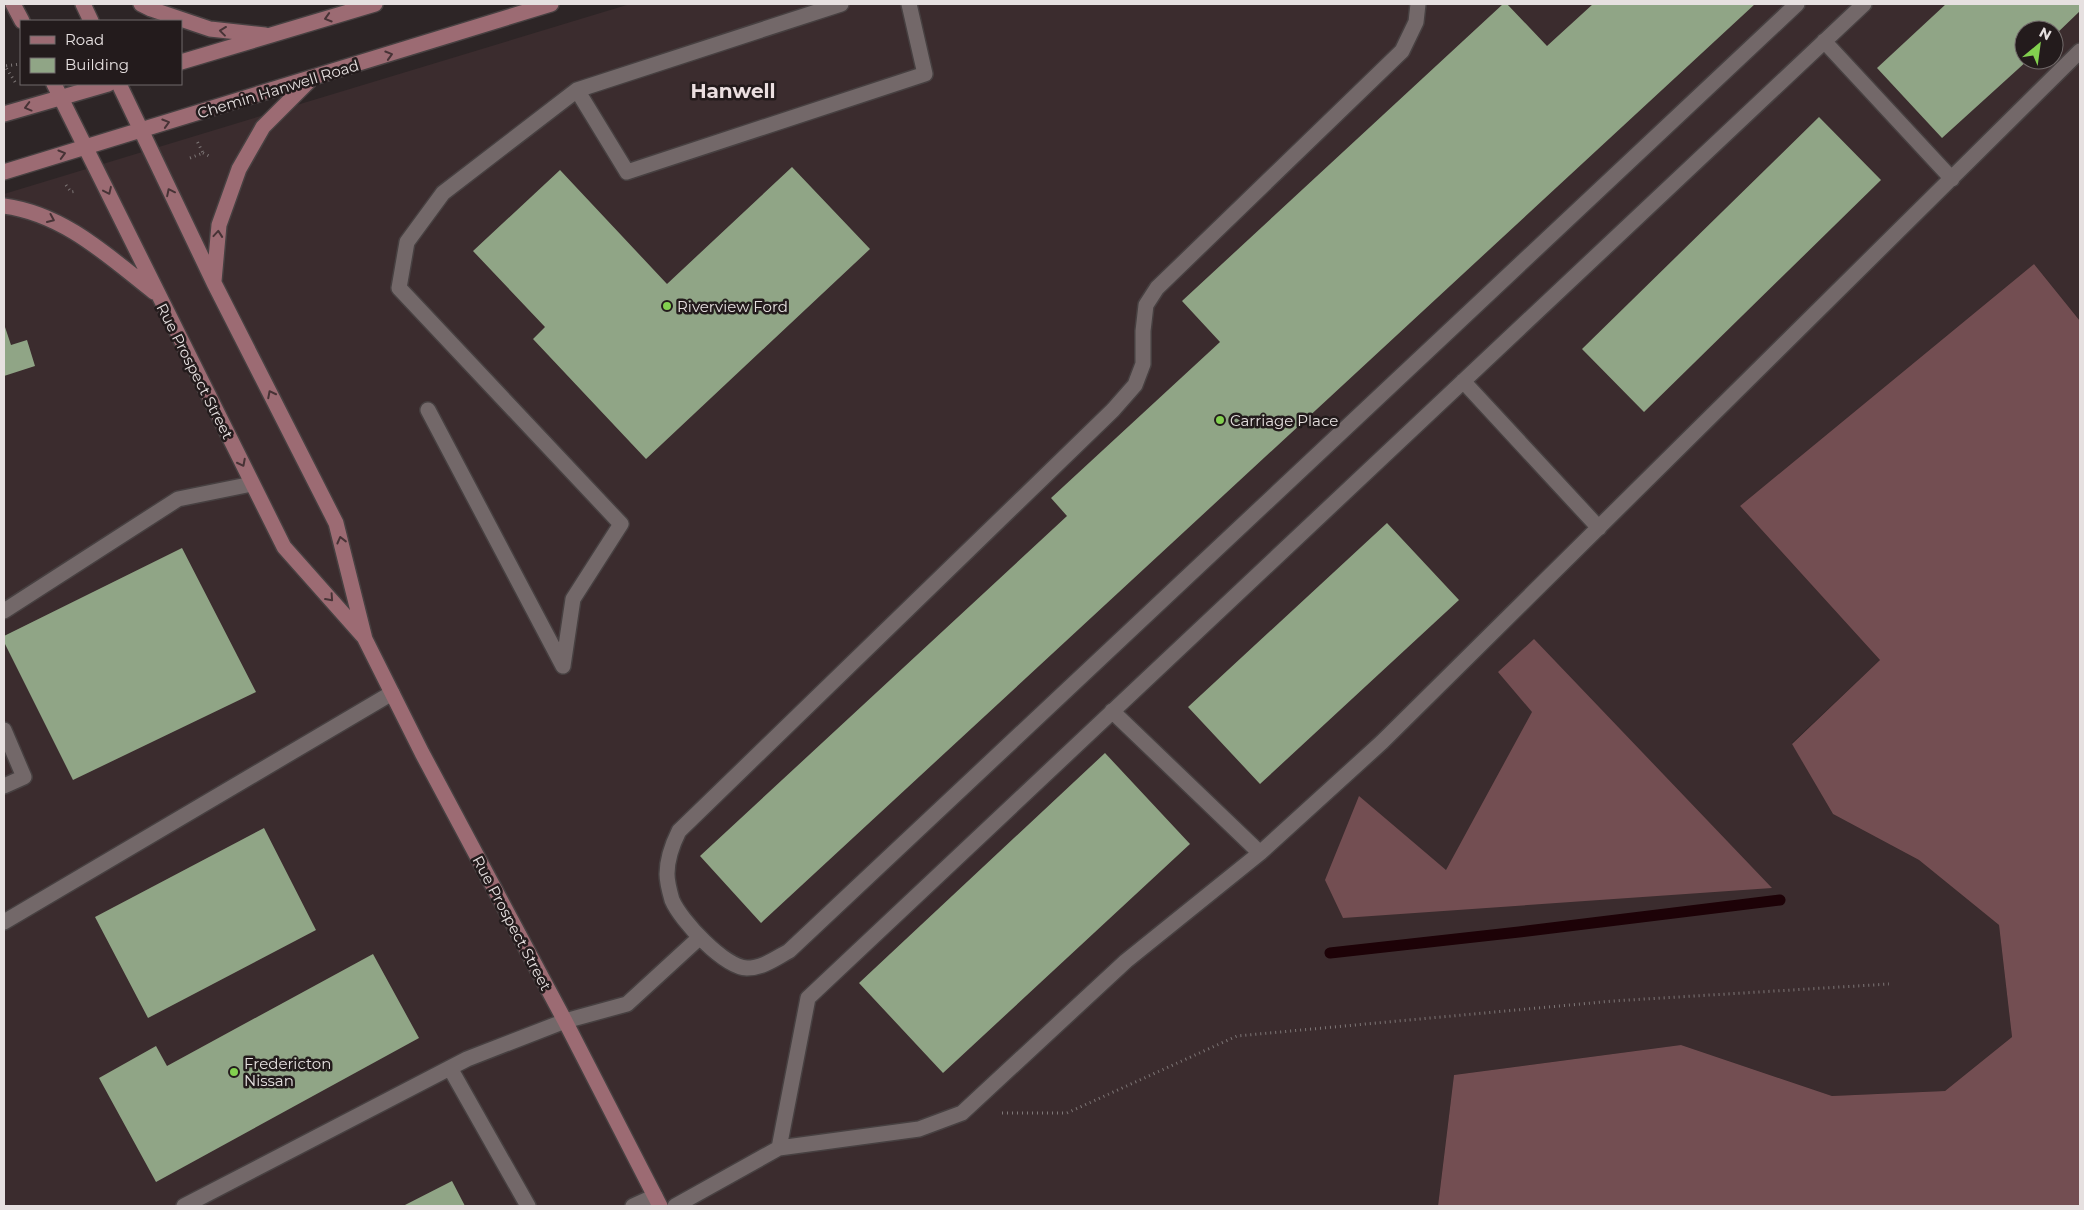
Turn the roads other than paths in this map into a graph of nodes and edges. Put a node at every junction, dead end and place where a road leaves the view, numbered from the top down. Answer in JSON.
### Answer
{"nodes":[{"id":1,"x":13,"y":4,"type":"edge"},
{"id":2,"x":83,"y":4,"type":"edge"},
{"id":3,"x":141,"y":4,"type":"edge"},
{"id":4,"x":375,"y":4,"type":"edge"},
{"id":5,"x":552,"y":4,"type":"edge"},
{"id":6,"x":841,"y":4,"type":"edge"},
{"id":7,"x":909,"y":4,"type":"edge"},
{"id":8,"x":1418,"y":4,"type":"edge"},
{"id":9,"x":1798,"y":4,"type":"edge"},
{"id":10,"x":1864,"y":4,"type":"edge"},
{"id":11,"x":21,"y":20,"type":"edge"},
{"id":12,"x":91,"y":20,"type":"edge"},
{"id":13,"x":272,"y":36,"type":"junction"},
{"id":14,"x":1824,"y":41,"type":"junction"},
{"id":15,"x":2080,"y":51,"type":"edge"},
{"id":16,"x":182,"y":62,"type":"edge"},
{"id":17,"x":312,"y":79,"type":"junction"},
{"id":18,"x":54,"y":85,"type":"edge"},
{"id":19,"x":105,"y":85,"type":"edge"},
{"id":20,"x":119,"y":85,"type":"edge"},
{"id":21,"x":577,"y":90,"type":"junction"},
{"id":22,"x":61,"y":98,"type":"junction"},
{"id":23,"x":4,"y":114,"type":"edge"},
{"id":24,"x":140,"y":131,"type":"junction"},
{"id":25,"x":86,"y":147,"type":"junction"},
{"id":26,"x":4,"y":172,"type":"edge"},
{"id":27,"x":1952,"y":179,"type":"junction"},
{"id":28,"x":4,"y":206,"type":"edge"},
{"id":29,"x":214,"y":283,"type":"junction"},
{"id":30,"x":157,"y":295,"type":"junction"},
{"id":31,"x":1463,"y":381,"type":"junction"},
{"id":32,"x":428,"y":410,"type":"dead end"},
{"id":33,"x":252,"y":484,"type":"junction"},
{"id":34,"x":1598,"y":528,"type":"junction"},
{"id":35,"x":4,"y":612,"type":"edge"},
{"id":36,"x":365,"y":639,"type":"junction"},
{"id":37,"x":392,"y":693,"type":"junction"},
{"id":38,"x":1112,"y":711,"type":"junction"},
{"id":39,"x":4,"y":730,"type":"edge"},
{"id":40,"x":4,"y":786,"type":"edge"},
{"id":41,"x":1260,"y":853,"type":"junction"},
{"id":42,"x":4,"y":922,"type":"edge"},
{"id":43,"x":699,"y":938,"type":"junction"},
{"id":44,"x":565,"y":1021,"type":"junction"},
{"id":45,"x":450,"y":1068,"type":"junction"},
{"id":46,"x":779,"y":1148,"type":"junction"},
{"id":47,"x":657,"y":1201,"type":"edge"},
{"id":48,"x":184,"y":1206,"type":"edge"},
{"id":49,"x":528,"y":1206,"type":"edge"},
{"id":50,"x":632,"y":1206,"type":"edge"},
{"id":51,"x":675,"y":1206,"type":"edge"}],
"edges":[{"from":1,"to":11,"type":"main road"},
{"from":2,"to":12,"type":"main road"},
{"from":13,"to":3,"type":"main road","one_way":true},
{"from":4,"to":13,"type":"main road","one_way":true},
{"from":17,"to":5,"type":"main road","name":"Chemin Hanwell Road","one_way":true},
{"from":6,"to":21,"type":"lane"},
{"from":7,"to":21,"type":"lane"},
{"from":8,"to":43,"type":"lane"},
{"from":9,"to":43,"type":"lane"},
{"from":10,"to":14,"type":"lane"},
{"from":13,"to":16,"type":"main road"},
{"from":14,"to":27,"type":"lane"},
{"from":14,"to":31,"type":"lane"},
{"from":15,"to":27,"type":"lane"},
{"from":24,"to":17,"type":"main road","name":"Chemin Hanwell Road","one_way":true},
{"from":29,"to":17,"type":"main road","one_way":true},
{"from":18,"to":22,"type":"main road","name":"Rue Prospect Street"},
{"from":19,"to":22,"type":"main road"},
{"from":20,"to":24,"type":"main road","name":"Rue Prospect Street"},
{"from":21,"to":32,"type":"lane"},
{"from":22,"to":23,"type":"main road","one_way":true},
{"from":22,"to":25,"type":"main road","name":"Rue Prospect Street"},
{"from":24,"to":25,"type":"main road","name":"Chemin Hanwell Road"},
{"from":29,"to":24,"type":"main road","name":"Rue Prospect Street","one_way":true},
{"from":26,"to":25,"type":"main road","name":"Chemin Hanwell Road","one_way":true},
{"from":25,"to":30,"type":"main road","name":"Rue Prospect Street","one_way":true},
{"from":27,"to":34,"type":"lane"},
{"from":28,"to":30,"type":"main road","one_way":true},
{"from":36,"to":29,"type":"main road","name":"Rue Prospect Street","one_way":true},
{"from":30,"to":33,"type":"main road","name":"Rue Prospect Street","one_way":true},
{"from":31,"to":34,"type":"lane"},
{"from":31,"to":38,"type":"lane"},
{"from":33,"to":35,"type":"lane"},
{"from":33,"to":36,"type":"main road","name":"Rue Prospect Street","one_way":true},
{"from":34,"to":41,"type":"lane"},
{"from":36,"to":37,"type":"main road","name":"Rue Prospect Street"},
{"from":37,"to":42,"type":"lane"},
{"from":37,"to":44,"type":"main road","name":"Rue Prospect Street"},
{"from":38,"to":41,"type":"lane"},
{"from":38,"to":46,"type":"lane"},
{"from":39,"to":40,"type":"lane"},
{"from":41,"to":46,"type":"lane"},
{"from":43,"to":44,"type":"lane"},
{"from":44,"to":45,"type":"lane"},
{"from":44,"to":47,"type":"main road","name":"Rue Prospect Street"},
{"from":45,"to":48,"type":"lane"},
{"from":45,"to":49,"type":"lane"},
{"from":46,"to":51,"type":"lane"},
{"from":47,"to":50,"type":"lane"}]}
